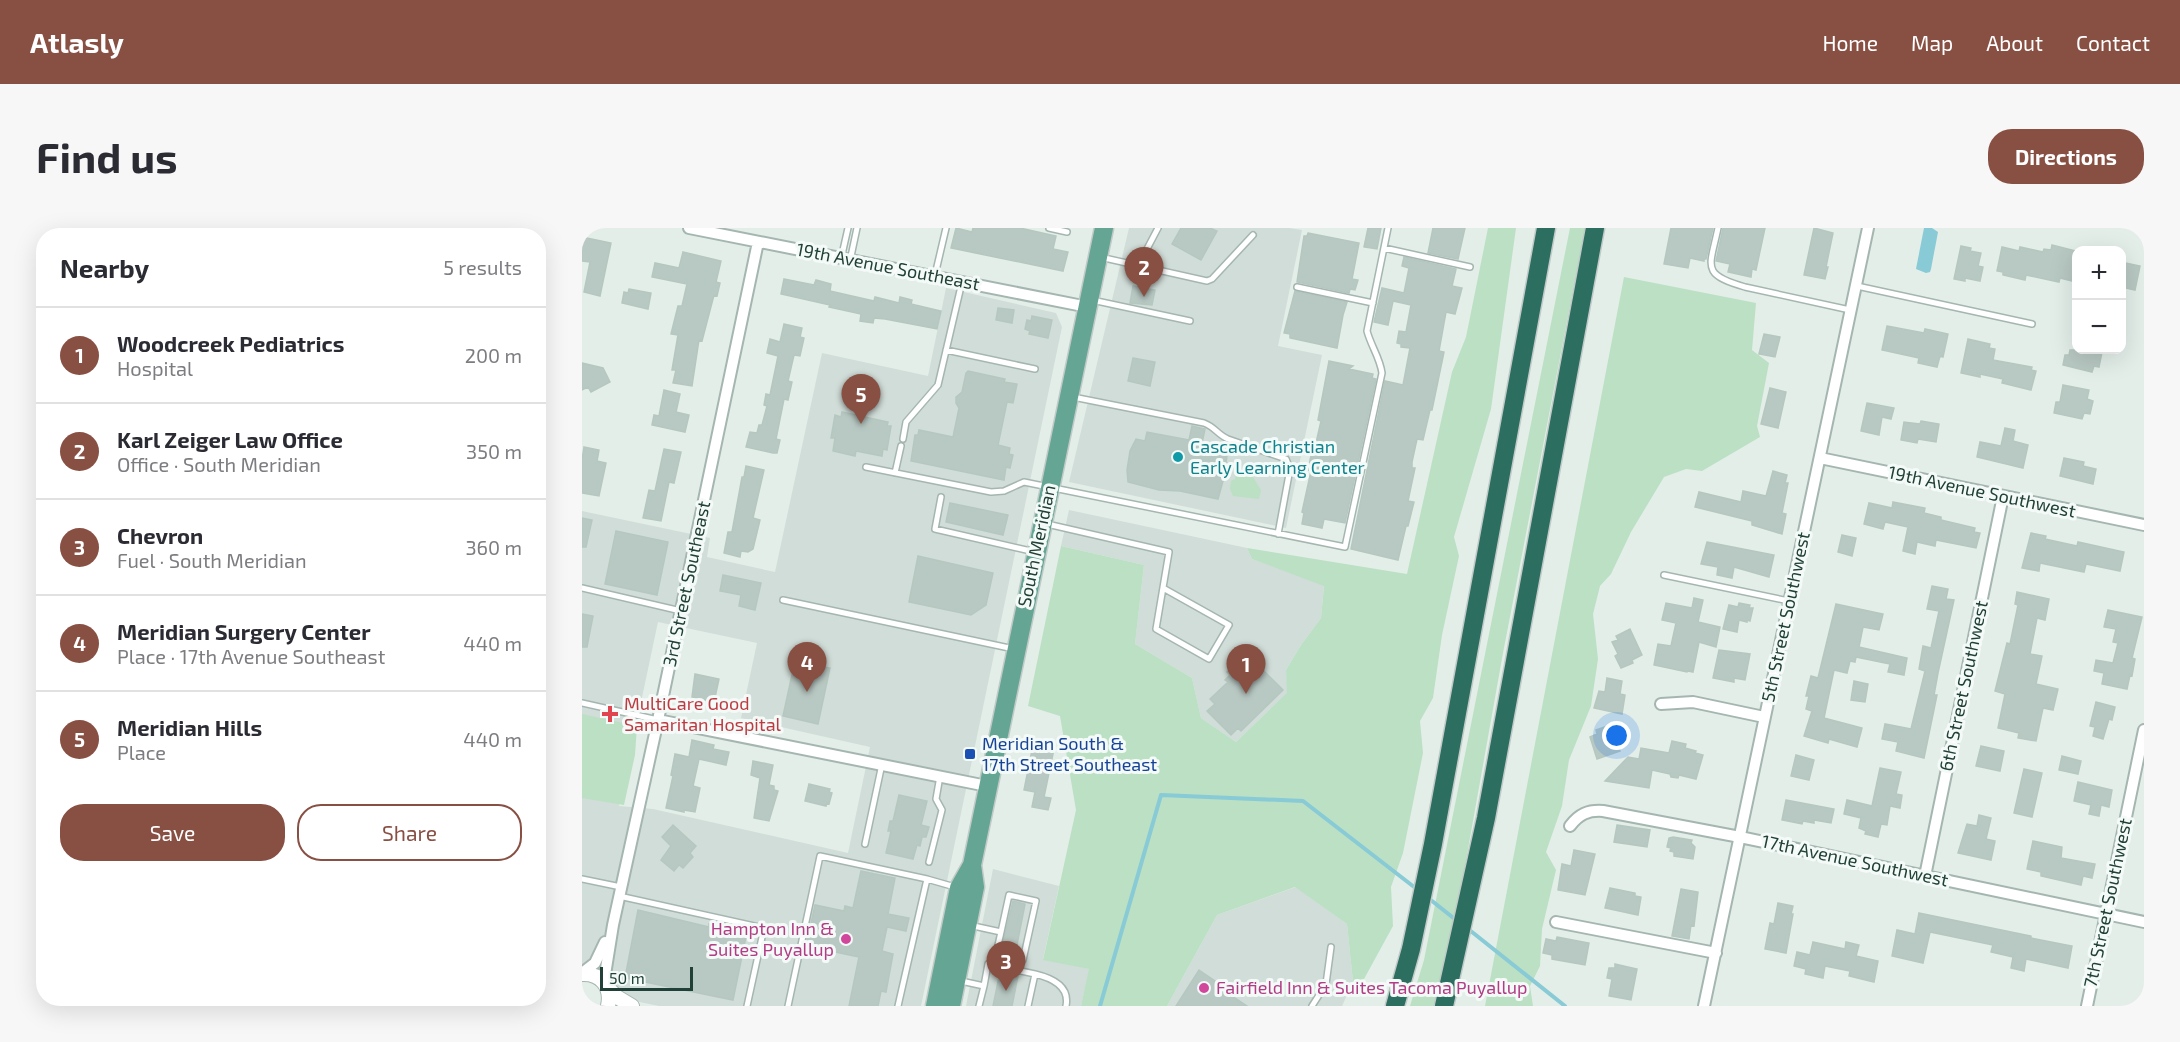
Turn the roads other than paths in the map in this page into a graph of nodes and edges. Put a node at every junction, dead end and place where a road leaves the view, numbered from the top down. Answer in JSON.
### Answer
{"nodes":[{"id":1,"x":689,"y":228,"type":"edge"},
{"id":2,"x":848,"y":228,"type":"edge"},
{"id":3,"x":857,"y":228,"type":"edge"},
{"id":4,"x":946,"y":228,"type":"edge"},
{"id":5,"x":1048,"y":228,"type":"edge"},
{"id":6,"x":1104,"y":228,"type":"edge"},
{"id":7,"x":1158,"y":228,"type":"edge"},
{"id":8,"x":1389,"y":228,"type":"edge"},
{"id":9,"x":1546,"y":228,"type":"edge"},
{"id":10,"x":1595,"y":228,"type":"edge"},
{"id":11,"x":1718,"y":228,"type":"edge"},
{"id":12,"x":1869,"y":228,"type":"edge"},
{"id":13,"x":1068,"y":232,"type":"dead end"},
{"id":14,"x":1253,"y":234,"type":"dead end"},
{"id":15,"x":758,"y":242,"type":"junction"},
{"id":16,"x":1384,"y":248,"type":"junction"},
{"id":17,"x":1098,"y":257,"type":"junction"},
{"id":18,"x":846,"y":260,"type":"junction"},
{"id":19,"x":1138,"y":266,"type":"junction"},
{"id":20,"x":1470,"y":267,"type":"dead end"},
{"id":21,"x":935,"y":275,"type":"junction"},
{"id":22,"x":963,"y":281,"type":"junction"},
{"id":23,"x":1857,"y":286,"type":"junction"},
{"id":24,"x":1297,"y":287,"type":"dead end"},
{"id":25,"x":1088,"y":303,"type":"junction"},
{"id":26,"x":1373,"y":303,"type":"junction"},
{"id":27,"x":1852,"y":310,"type":"junction"},
{"id":28,"x":1190,"y":321,"type":"dead end"},
{"id":29,"x":2032,"y":324,"type":"dead end"},
{"id":30,"x":946,"y":350,"type":"junction"},
{"id":31,"x":1035,"y":369,"type":"dead end"},
{"id":32,"x":1069,"y":396,"type":"junction"},
{"id":33,"x":903,"y":439,"type":"dead end"},
{"id":34,"x":901,"y":446,"type":"dead end"},
{"id":35,"x":1820,"y":458,"type":"junction"},
{"id":36,"x":866,"y":467,"type":"dead end"},
{"id":37,"x":895,"y":473,"type":"junction"},
{"id":38,"x":1049,"y":487,"type":"junction"},
{"id":39,"x":941,"y":496,"type":"dead end"},
{"id":40,"x":2002,"y":496,"type":"junction"},
{"id":41,"x":1042,"y":523,"type":"junction"},
{"id":42,"x":2144,"y":525,"type":"edge"},
{"id":43,"x":1278,"y":534,"type":"junction"},
{"id":44,"x":1036,"y":553,"type":"junction"},
{"id":45,"x":1664,"y":575,"type":"dead end"},
{"id":46,"x":582,"y":588,"type":"edge"},
{"id":47,"x":1163,"y":588,"type":"junction"},
{"id":48,"x":783,"y":600,"type":"dead end"},
{"id":49,"x":1790,"y":601,"type":"junction"},
{"id":50,"x":681,"y":611,"type":"junction"},
{"id":51,"x":1016,"y":649,"type":"junction"},
{"id":52,"x":582,"y":703,"type":"edge"},
{"id":53,"x":1661,"y":704,"type":"dead end"},
{"id":54,"x":1764,"y":717,"type":"junction"},
{"id":55,"x":658,"y":720,"type":"junction"},
{"id":56,"x":2144,"y":730,"type":"edge"},
{"id":57,"x":882,"y":764,"type":"junction"},
{"id":58,"x":940,"y":776,"type":"junction"},
{"id":59,"x":987,"y":786,"type":"junction"},
{"id":60,"x":1570,"y":826,"type":"dead end"},
{"id":61,"x":1740,"y":837,"type":"junction"},
{"id":62,"x":865,"y":844,"type":"dead end"},
{"id":63,"x":1477,"y":859,"type":"junction"},
{"id":64,"x":929,"y":862,"type":"dead end"},
{"id":65,"x":972,"y":865,"type":"junction"},
{"id":66,"x":1924,"y":876,"type":"junction"},
{"id":67,"x":582,"y":879,"type":"edge"},
{"id":68,"x":927,"y":879,"type":"junction"},
{"id":69,"x":959,"y":888,"type":"junction"},
{"id":70,"x":620,"y":892,"type":"junction"},
{"id":71,"x":2106,"y":914,"type":"junction"},
{"id":72,"x":1556,"y":922,"type":"dead end"},
{"id":73,"x":2144,"y":922,"type":"edge"},
{"id":74,"x":613,"y":925,"type":"junction"},
{"id":75,"x":968,"y":925,"type":"junction"},
{"id":76,"x":1001,"y":932,"type":"junction"},
{"id":77,"x":1331,"y":948,"type":"dead end"},
{"id":78,"x":1716,"y":953,"type":"junction"},
{"id":79,"x":582,"y":973,"type":"edge"},
{"id":80,"x":1035,"y":974,"type":"junction"},
{"id":81,"x":956,"y":980,"type":"junction"},
{"id":82,"x":606,"y":985,"type":"junction"},
{"id":83,"x":984,"y":986,"type":"junction"},
{"id":84,"x":608,"y":1006,"type":"edge"},
{"id":85,"x":632,"y":1006,"type":"edge"},
{"id":86,"x":747,"y":1006,"type":"edge"},
{"id":87,"x":788,"y":1006,"type":"edge"},
{"id":88,"x":898,"y":1006,"type":"edge"},
{"id":89,"x":935,"y":1006,"type":"edge"},
{"id":90,"x":951,"y":1006,"type":"edge"},
{"id":91,"x":980,"y":1006,"type":"edge"},
{"id":92,"x":1028,"y":1006,"type":"edge"},
{"id":93,"x":1066,"y":1006,"type":"edge"},
{"id":94,"x":1312,"y":1006,"type":"edge"},
{"id":95,"x":1395,"y":1006,"type":"edge"},
{"id":96,"x":1444,"y":1006,"type":"edge"},
{"id":97,"x":1456,"y":1006,"type":"edge"},
{"id":98,"x":1704,"y":1006,"type":"edge"},
{"id":99,"x":2087,"y":1006,"type":"edge"}],
"edges":[{"from":1,"to":15,"type":"street","name":"19th Avenue Southeast"},
{"from":2,"to":18,"type":"lane"},
{"from":3,"to":18,"type":"lane"},
{"from":4,"to":21,"type":"lane"},
{"from":5,"to":13,"type":"lane"},
{"from":6,"to":17,"type":"main road","name":"South Meridian"},
{"from":7,"to":19,"type":"lane"},
{"from":8,"to":16,"type":"lane"},
{"from":9,"to":95,"type":"highway"},
{"from":10,"to":63,"type":"highway"},
{"from":11,"to":27,"type":"lane"},
{"from":12,"to":23,"type":"street","name":"5th Street Southwest"},
{"from":14,"to":19,"type":"lane"},
{"from":15,"to":18,"type":"street","name":"19th Avenue Southeast"},
{"from":15,"to":50,"type":"street","name":"3rd Street Southeast"},
{"from":16,"to":20,"type":"lane"},
{"from":16,"to":26,"type":"lane"},
{"from":17,"to":19,"type":"lane"},
{"from":17,"to":25,"type":"main road","name":"South Meridian"},
{"from":18,"to":21,"type":"street","name":"19th Avenue Southeast"},
{"from":21,"to":22,"type":"street","name":"19th Avenue Southeast"},
{"from":22,"to":25,"type":"street","name":"19th Avenue Southeast"},
{"from":22,"to":30,"type":"lane"},
{"from":23,"to":27,"type":"street","name":"5th Street Southwest"},
{"from":23,"to":29,"type":"lane"},
{"from":24,"to":26,"type":"lane"},
{"from":25,"to":28,"type":"lane"},
{"from":25,"to":32,"type":"main road","name":"South Meridian"},
{"from":26,"to":43,"type":"lane"},
{"from":27,"to":35,"type":"street","name":"5th Street Southwest"},
{"from":30,"to":31,"type":"lane"},
{"from":30,"to":33,"type":"lane"},
{"from":32,"to":38,"type":"main road","name":"South Meridian"},
{"from":32,"to":43,"type":"lane"},
{"from":34,"to":37,"type":"lane"},
{"from":35,"to":40,"type":"street","name":"19th Avenue Southwest"},
{"from":35,"to":49,"type":"street","name":"5th Street Southwest"},
{"from":36,"to":37,"type":"lane"},
{"from":37,"to":38,"type":"lane"},
{"from":38,"to":41,"type":"main road","name":"South Meridian"},
{"from":38,"to":43,"type":"lane"},
{"from":39,"to":44,"type":"lane"},
{"from":40,"to":42,"type":"street","name":"19th Avenue Southwest"},
{"from":40,"to":66,"type":"street","name":"6th Street Southwest"},
{"from":41,"to":44,"type":"main road","name":"South Meridian"},
{"from":41,"to":47,"type":"lane"},
{"from":44,"to":51,"type":"main road","name":"South Meridian"},
{"from":45,"to":49,"type":"lane"},
{"from":46,"to":50,"type":"lane"},
{"from":47,"to":47,"type":"lane"},
{"from":48,"to":51,"type":"lane"},
{"from":49,"to":54,"type":"street","name":"5th Street Southwest"},
{"from":50,"to":55,"type":"street","name":"3rd Street Southeast"},
{"from":51,"to":59,"type":"main road","name":"South Meridian"},
{"from":52,"to":55,"type":"lane"},
{"from":53,"to":54,"type":"street"},
{"from":54,"to":61,"type":"street","name":"5th Street Southwest"},
{"from":55,"to":57,"type":"street"},
{"from":55,"to":70,"type":"street","name":"3rd Street Southeast"},
{"from":56,"to":71,"type":"street","name":"7th Street Southwest"},
{"from":57,"to":58,"type":"street"},
{"from":57,"to":62,"type":"lane"},
{"from":58,"to":59,"type":"street"},
{"from":58,"to":64,"type":"lane"},
{"from":59,"to":65,"type":"main road","name":"South Meridian"},
{"from":60,"to":61,"type":"street","name":"17th Avenue Southwest"},
{"from":61,"to":66,"type":"street","name":"17th Avenue Southwest"},
{"from":61,"to":78,"type":"street","name":"5th Street Southwest"},
{"from":63,"to":96,"type":"highway"},
{"from":63,"to":97,"type":"highway"},
{"from":65,"to":69,"type":"main road","name":"South Meridian"},
{"from":65,"to":75,"type":"main road","name":"South Meridian"},
{"from":66,"to":71,"type":"street","name":"17th Avenue Southwest"},
{"from":67,"to":70,"type":"lane"},
{"from":68,"to":69,"type":"lane"},
{"from":68,"to":87,"type":"lane"},
{"from":68,"to":88,"type":"lane"},
{"from":69,"to":89,"type":"main road","name":"South Meridian"},
{"from":70,"to":74,"type":"street","name":"3rd Street Southeast"},
{"from":70,"to":86,"type":"lane"},
{"from":71,"to":73,"type":"street","name":"17th Avenue Southwest"},
{"from":71,"to":99,"type":"street","name":"7th Street Southwest"},
{"from":72,"to":78,"type":"street"},
{"from":74,"to":79,"type":"street","name":"3rd Street Southeast"},
{"from":74,"to":82,"type":"street","name":"3rd Street Southeast"},
{"from":75,"to":76,"type":"lane"},
{"from":75,"to":81,"type":"main road","name":"South Meridian"},
{"from":76,"to":76,"type":"lane"},
{"from":77,"to":94,"type":"lane"},
{"from":78,"to":98,"type":"street","name":"5th Street Southwest"},
{"from":79,"to":82,"type":"street"},
{"from":80,"to":83,"type":"lane"},
{"from":80,"to":92,"type":"lane"},
{"from":80,"to":93,"type":"lane"},
{"from":81,"to":83,"type":"lane"},
{"from":81,"to":90,"type":"main road","name":"South Meridian"},
{"from":82,"to":84,"type":"street"},
{"from":82,"to":85,"type":"street"},
{"from":83,"to":91,"type":"lane"}]}
